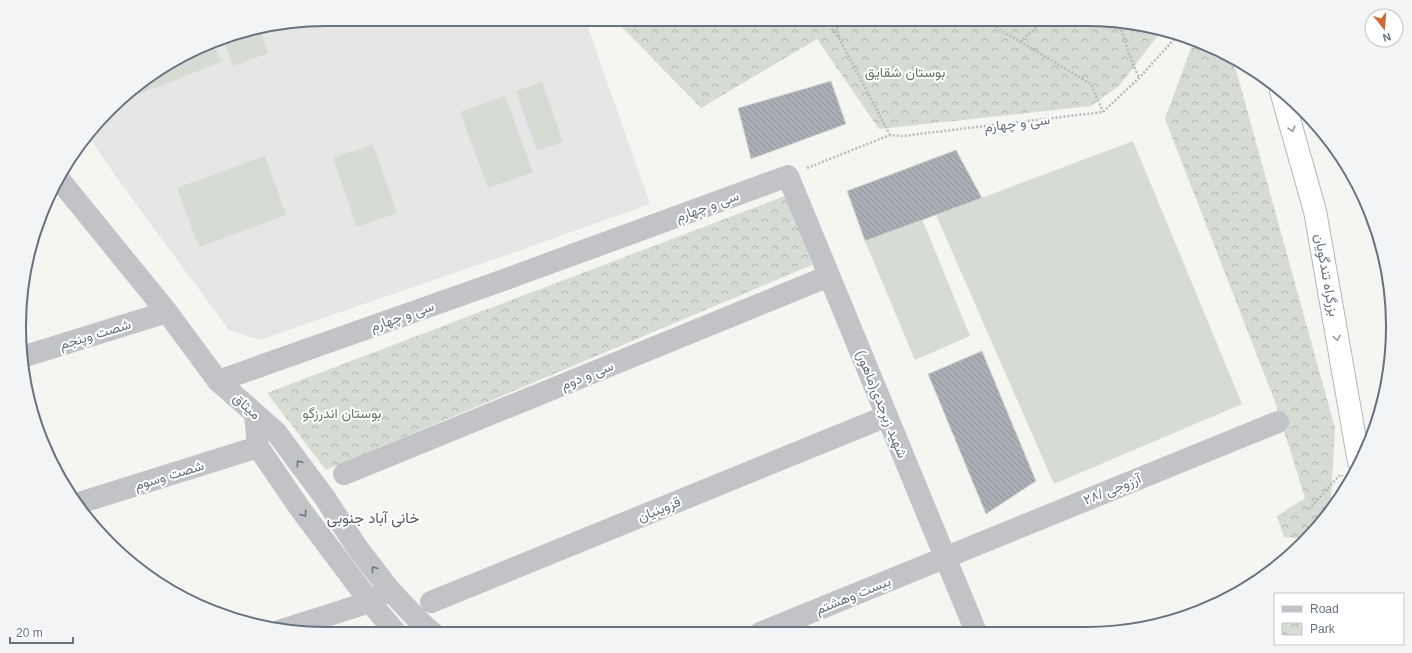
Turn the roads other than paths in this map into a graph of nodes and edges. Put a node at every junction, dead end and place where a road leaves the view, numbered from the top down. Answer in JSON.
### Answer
{"nodes":[{"id":1,"x":1284,"y":101,"type":"edge"},
{"id":2,"x":788,"y":176,"type":"joint"},
{"id":3,"x":62,"y":183,"type":"edge"},
{"id":4,"x":829,"y":276,"type":"junction"},
{"id":5,"x":167,"y":312,"type":"junction"},
{"id":6,"x":28,"y":355,"type":"edge"},
{"id":7,"x":218,"y":381,"type":"junction"},
{"id":8,"x":255,"y":414,"type":"junction"},
{"id":9,"x":887,"y":416,"type":"junction"},
{"id":10,"x":1278,"y":422,"type":"dead end"},
{"id":11,"x":258,"y":447,"type":"junction"},
{"id":12,"x":1352,"y":466,"type":"edge"},
{"id":13,"x":344,"y":474,"type":"dead end"},
{"id":14,"x":83,"y":502,"type":"edge"},
{"id":15,"x":946,"y":557,"type":"junction"},
{"id":16,"x":389,"y":589,"type":"junction"},
{"id":17,"x":370,"y":602,"type":"junction"},
{"id":18,"x":431,"y":602,"type":"dead end"},
{"id":19,"x":298,"y":625,"type":"edge"},
{"id":20,"x":392,"y":627,"type":"edge"},
{"id":21,"x":426,"y":627,"type":"edge"},
{"id":22,"x":775,"y":627,"type":"edge"},
{"id":23,"x":974,"y":627,"type":"edge"}],
"edges":[{"from":1,"to":12,"type":"highway","name":"بزرگراه تندگویان","one_way":true},
{"from":2,"to":4,"type":"street","name":"شهید زبرجدی(ماهور)"},
{"from":2,"to":7,"type":"street","name":"سی و چهارم"},
{"from":3,"to":5,"type":"street","name":"میثاق"},
{"from":4,"to":9,"type":"street","name":"شهید زبرجدی(ماهور)"},
{"from":4,"to":13,"type":"street","name":"سی و دوم"},
{"from":5,"to":6,"type":"street","name":"شصت وپنجم"},
{"from":5,"to":7,"type":"street","name":"میثاق"},
{"from":7,"to":8,"type":"street","name":"میثاق"},
{"from":8,"to":11,"type":"street"},
{"from":16,"to":8,"type":"street","name":"میثاق","one_way":true},
{"from":9,"to":15,"type":"street","name":"شهید زبرجدی(ماهور)"},
{"from":9,"to":18,"type":"street","name":"قزوینیان"},
{"from":10,"to":15,"type":"street","name":"آرزوجی /۲۸"},
{"from":11,"to":14,"type":"street","name":"شصت وسوم"},
{"from":11,"to":17,"type":"street","one_way":true},
{"from":15,"to":22,"type":"street","name":"بیست وهشتم"},
{"from":15,"to":23,"type":"street","name":"شهید زبرجدی(ماهور)"},
{"from":16,"to":17,"type":"street"},
{"from":16,"to":21,"type":"street","name":"میثاق"},
{"from":17,"to":19,"type":"street"},
{"from":17,"to":20,"type":"street"}]}
